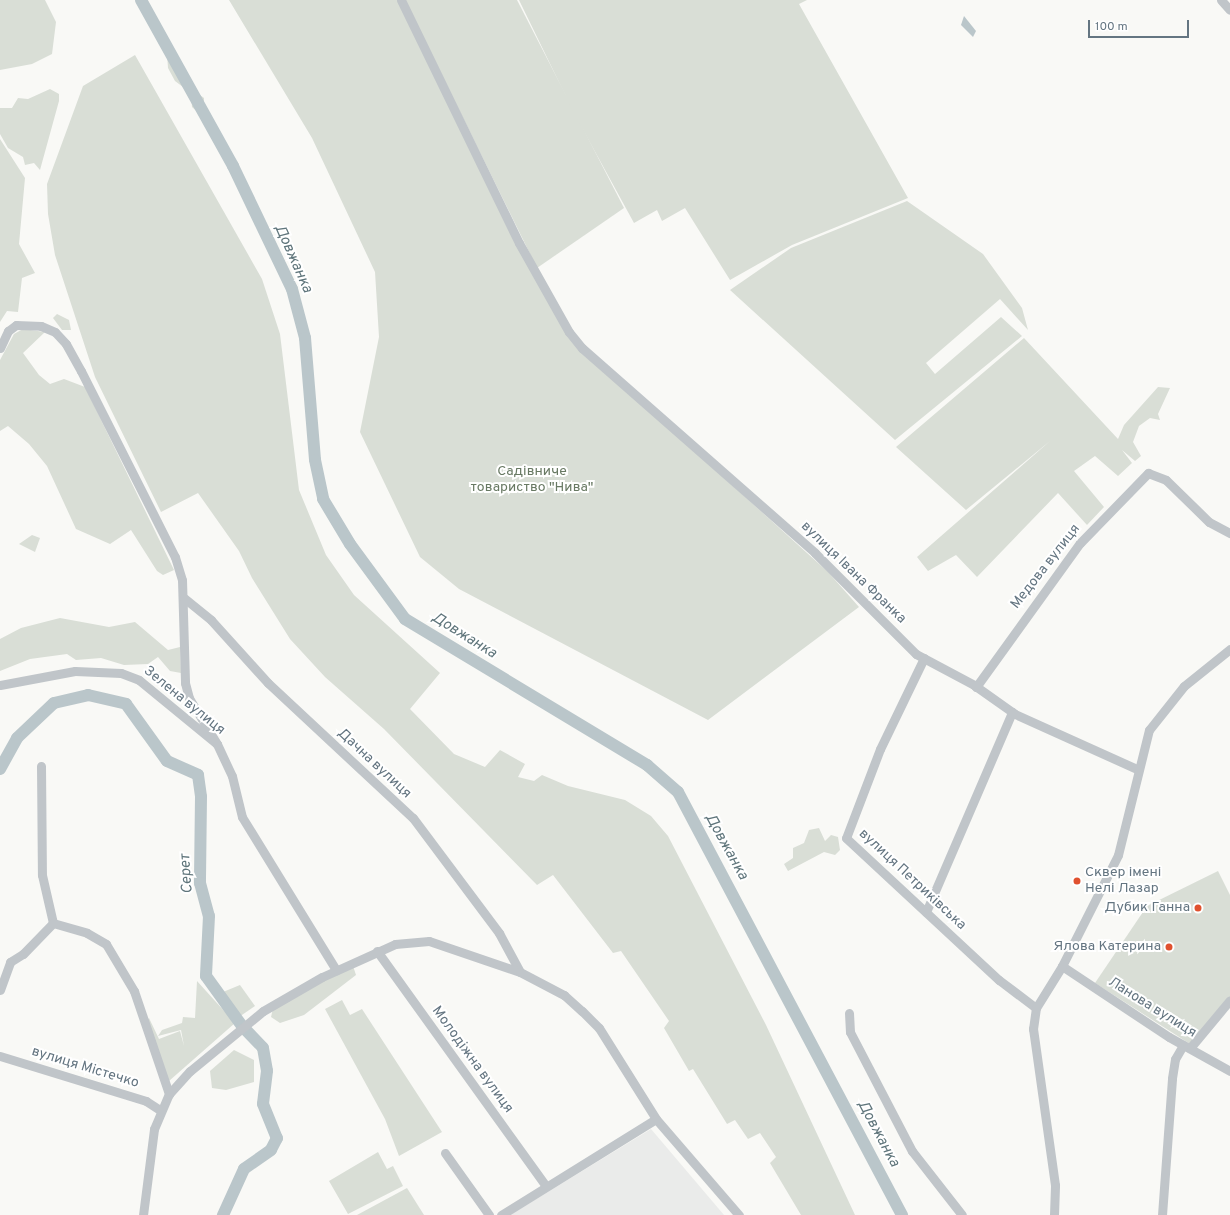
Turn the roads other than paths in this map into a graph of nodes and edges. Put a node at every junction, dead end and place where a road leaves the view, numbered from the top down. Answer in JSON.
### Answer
{"nodes":[{"id":1,"x":401,"y":0,"type":"edge"},
{"id":2,"x":1221,"y":0,"type":"edge"},
{"id":3,"x":1230,"y":10,"type":"edge"},
{"id":4,"x":0,"y":348,"type":"edge"},
{"id":5,"x":1230,"y":533,"type":"edge"},
{"id":6,"x":184,"y":598,"type":"junction"},
{"id":7,"x":1230,"y":649,"type":"edge"},
{"id":8,"x":924,"y":658,"type":"junction"},
{"id":9,"x":0,"y":686,"type":"edge"},
{"id":10,"x":976,"y":687,"type":"junction"},
{"id":11,"x":1012,"y":712,"type":"junction"},
{"id":12,"x":217,"y":744,"type":"junction"},
{"id":13,"x":41,"y":766,"type":"dead end"},
{"id":14,"x":1137,"y":769,"type":"junction"},
{"id":15,"x":926,"y":912,"type":"junction"},
{"id":16,"x":53,"y":923,"type":"junction"},
{"id":17,"x":377,"y":951,"type":"junction"},
{"id":18,"x":1062,"y":966,"type":"junction"},
{"id":19,"x":336,"y":970,"type":"junction"},
{"id":20,"x":520,"y":972,"type":"junction"},
{"id":21,"x":0,"y":990,"type":"edge"},
{"id":22,"x":1230,"y":1000,"type":"edge"},
{"id":23,"x":1036,"y":1008,"type":"junction"},
{"id":24,"x":849,"y":1013,"type":"dead end"},
{"id":25,"x":1186,"y":1046,"type":"junction"},
{"id":26,"x":0,"y":1056,"type":"edge"},
{"id":27,"x":1230,"y":1071,"type":"edge"},
{"id":28,"x":169,"y":1094,"type":"junction"},
{"id":29,"x":160,"y":1110,"type":"junction"},
{"id":30,"x":656,"y":1119,"type":"junction"},
{"id":31,"x":445,"y":1153,"type":"dead end"},
{"id":32,"x":546,"y":1186,"type":"junction"},
{"id":33,"x":143,"y":1215,"type":"edge"},
{"id":34,"x":489,"y":1215,"type":"edge"},
{"id":35,"x":501,"y":1215,"type":"edge"},
{"id":36,"x":739,"y":1215,"type":"edge"},
{"id":37,"x":962,"y":1215,"type":"edge"},
{"id":38,"x":1054,"y":1215,"type":"edge"},
{"id":39,"x":1162,"y":1215,"type":"edge"}],
"edges":[{"from":1,"to":8,"type":"street","name":"вулиця Івана Франка"},
{"from":2,"to":3,"type":"street"},
{"from":4,"to":6,"type":"street"},
{"from":5,"to":10,"type":"street","name":"Медова вулиця"},
{"from":6,"to":12,"type":"street"},
{"from":6,"to":20,"type":"street","name":"Дачна вулиця"},
{"from":7,"to":14,"type":"street"},
{"from":8,"to":10,"type":"street","name":"вулиця Івана Франка"},
{"from":8,"to":15,"type":"street","name":"вулиця Петриківська"},
{"from":9,"to":12,"type":"street","name":"Зелена вулиця"},
{"from":10,"to":11,"type":"street","name":"вулиця Івана Франка"},
{"from":11,"to":14,"type":"street","name":"вулиця Івана Франка"},
{"from":11,"to":15,"type":"street"},
{"from":12,"to":19,"type":"street","name":"Зелена вулиця"},
{"from":13,"to":16,"type":"street"},
{"from":14,"to":18,"type":"street"},
{"from":15,"to":23,"type":"street","name":"вулиця Петриківська"},
{"from":16,"to":21,"type":"street"},
{"from":16,"to":28,"type":"street"},
{"from":17,"to":19,"type":"street"},
{"from":17,"to":20,"type":"street"},
{"from":17,"to":32,"type":"street","name":"Молодіжна вулиця"},
{"from":18,"to":23,"type":"street"},
{"from":18,"to":25,"type":"street","name":"Ланова вулиця"},
{"from":19,"to":28,"type":"street"},
{"from":20,"to":30,"type":"street"},
{"from":22,"to":25,"type":"street"},
{"from":23,"to":38,"type":"street"},
{"from":24,"to":37,"type":"street"},
{"from":25,"to":27,"type":"street","name":"Ланова вулиця"},
{"from":25,"to":39,"type":"street"},
{"from":26,"to":29,"type":"street","name":"вулиця Містечко"},
{"from":28,"to":29,"type":"street"},
{"from":29,"to":33,"type":"street"},
{"from":30,"to":32,"type":"street"},
{"from":30,"to":36,"type":"street"},
{"from":31,"to":34,"type":"street"},
{"from":32,"to":35,"type":"street"}]}
